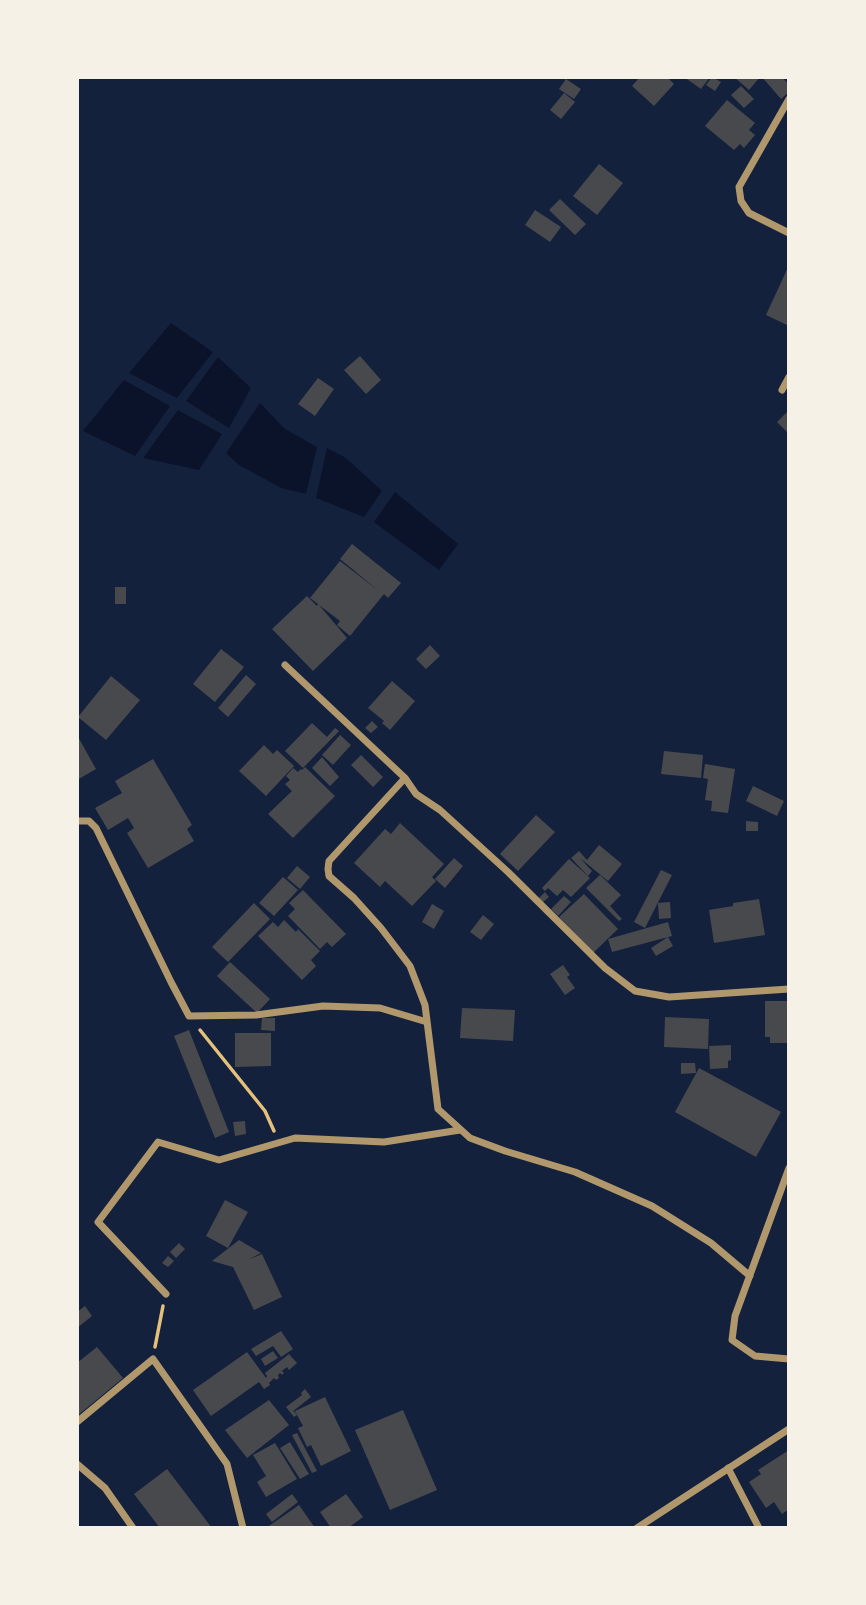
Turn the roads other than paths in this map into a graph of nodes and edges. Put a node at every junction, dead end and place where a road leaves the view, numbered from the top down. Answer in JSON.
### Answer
{"nodes":[{"id":1,"x":789,"y":99,"type":"edge"},
{"id":2,"x":789,"y":233,"type":"edge"},
{"id":3,"x":789,"y":377,"type":"edge"},
{"id":4,"x":782,"y":390,"type":"dead end"},
{"id":5,"x":285,"y":665,"type":"dead end"},
{"id":6,"x":405,"y":778,"type":"junction"},
{"id":7,"x":77,"y":821,"type":"edge"},
{"id":8,"x":789,"y":989,"type":"edge"},
{"id":9,"x":427,"y":1022,"type":"junction"},
{"id":10,"x":460,"y":1129,"type":"junction"},
{"id":11,"x":789,"y":1168,"type":"edge"},
{"id":12,"x":750,"y":1276,"type":"junction"},
{"id":13,"x":166,"y":1294,"type":"road end"},
{"id":14,"x":789,"y":1359,"type":"edge"},
{"id":15,"x":77,"y":1422,"type":"edge"},
{"id":16,"x":789,"y":1429,"type":"edge"},
{"id":17,"x":77,"y":1464,"type":"edge"},
{"id":18,"x":728,"y":1468,"type":"junction"},
{"id":19,"x":133,"y":1528,"type":"edge"},
{"id":20,"x":243,"y":1528,"type":"edge"},
{"id":21,"x":637,"y":1528,"type":"edge"},
{"id":22,"x":759,"y":1528,"type":"edge"}],
"edges":[{"from":1,"to":2,"type":"street"},
{"from":3,"to":4,"type":"street"},
{"from":5,"to":6,"type":"street"},
{"from":6,"to":8,"type":"street"},
{"from":6,"to":9,"type":"street"},
{"from":7,"to":9,"type":"street"},
{"from":9,"to":10,"type":"street"},
{"from":10,"to":12,"type":"street"},
{"from":10,"to":13,"type":"street"},
{"from":11,"to":12,"type":"street"},
{"from":12,"to":14,"type":"street"},
{"from":15,"to":20,"type":"street"},
{"from":16,"to":18,"type":"street"},
{"from":17,"to":19,"type":"street"},
{"from":18,"to":21,"type":"street"},
{"from":18,"to":22,"type":"street"}]}
